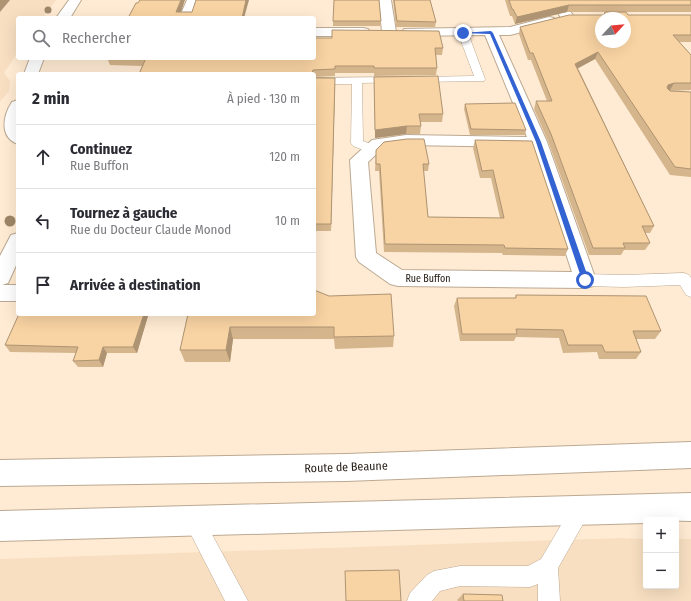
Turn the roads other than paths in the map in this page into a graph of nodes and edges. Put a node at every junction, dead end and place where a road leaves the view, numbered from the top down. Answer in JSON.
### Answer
{"nodes":[{"id":1,"x":75,"y":0,"type":"edge"},
{"id":2,"x":194,"y":0,"type":"edge"},
{"id":3,"x":386,"y":0,"type":"edge"},
{"id":4,"x":557,"y":0,"type":"edge"},
{"id":5,"x":64,"y":16,"type":"edge"},
{"id":6,"x":187,"y":16,"type":"edge"},
{"id":7,"x":567,"y":17,"type":"junction"},
{"id":8,"x":583,"y":17,"type":"edge"},
{"id":9,"x":316,"y":32,"type":"edge"},
{"id":10,"x":389,"y":32,"type":"junction"},
{"id":11,"x":463,"y":33,"type":"junction"},
{"id":12,"x":491,"y":33,"type":"junction"},
{"id":13,"x":316,"y":81,"type":"edge"},
{"id":14,"x":357,"y":81,"type":"junction"},
{"id":15,"x":11,"y":118,"type":"edge"},
{"id":16,"x":16,"y":138,"type":"edge"},
{"id":17,"x":538,"y":142,"type":"junction"},
{"id":18,"x":16,"y":144,"type":"edge"},
{"id":19,"x":0,"y":148,"type":"edge"},
{"id":20,"x":372,"y":149,"type":"junction"},
{"id":21,"x":16,"y":244,"type":"edge"},
{"id":22,"x":0,"y":277,"type":"edge"},
{"id":23,"x":585,"y":280,"type":"junction"},
{"id":24,"x":691,"y":291,"type":"edge"},
{"id":25,"x":0,"y":293,"type":"edge"},
{"id":26,"x":16,"y":293,"type":"edge"},
{"id":27,"x":691,"y":455,"type":"edge"},
{"id":28,"x":0,"y":473,"type":"edge"},
{"id":29,"x":691,"y":506,"type":"edge"},
{"id":30,"x":581,"y":510,"type":"junction"},
{"id":31,"x":194,"y":521,"type":"junction"},
{"id":32,"x":0,"y":526,"type":"edge"},
{"id":33,"x":548,"y":566,"type":"junction"},
{"id":34,"x":237,"y":601,"type":"edge"},
{"id":35,"x":418,"y":601,"type":"edge"},
{"id":36,"x":549,"y":601,"type":"edge"}],
"edges":[{"from":1,"to":5,"type":"street"},
{"from":2,"to":6,"type":"street"},
{"from":3,"to":10,"type":"street"},
{"from":4,"to":7,"type":"street"},
{"from":7,"to":8,"type":"street"},
{"from":7,"to":12,"type":"street"},
{"from":9,"to":10,"type":"street"},
{"from":10,"to":11,"type":"street"},
{"from":11,"to":12,"type":"street"},
{"from":11,"to":14,"type":"lane"},
{"from":12,"to":17,"type":"street"},
{"from":13,"to":14,"type":"lane"},
{"from":14,"to":20,"type":"lane"},
{"from":15,"to":16,"type":"street"},
{"from":17,"to":20,"type":"street","name":"Rue Buffon"},
{"from":17,"to":23,"type":"street"},
{"from":18,"to":19,"type":"street"},
{"from":20,"to":23,"type":"street","name":"Rue Buffon"},
{"from":21,"to":22,"type":"street"},
{"from":23,"to":24,"type":"lane"},
{"from":25,"to":26,"type":"street"},
{"from":27,"to":28,"type":"street","name":"Route de Beaune"},
{"from":29,"to":30,"type":"street"},
{"from":30,"to":31,"type":"street"},
{"from":30,"to":33,"type":"lane"},
{"from":31,"to":32,"type":"street"},
{"from":31,"to":34,"type":"lane"},
{"from":33,"to":35,"type":"lane"},
{"from":33,"to":36,"type":"lane"}]}
